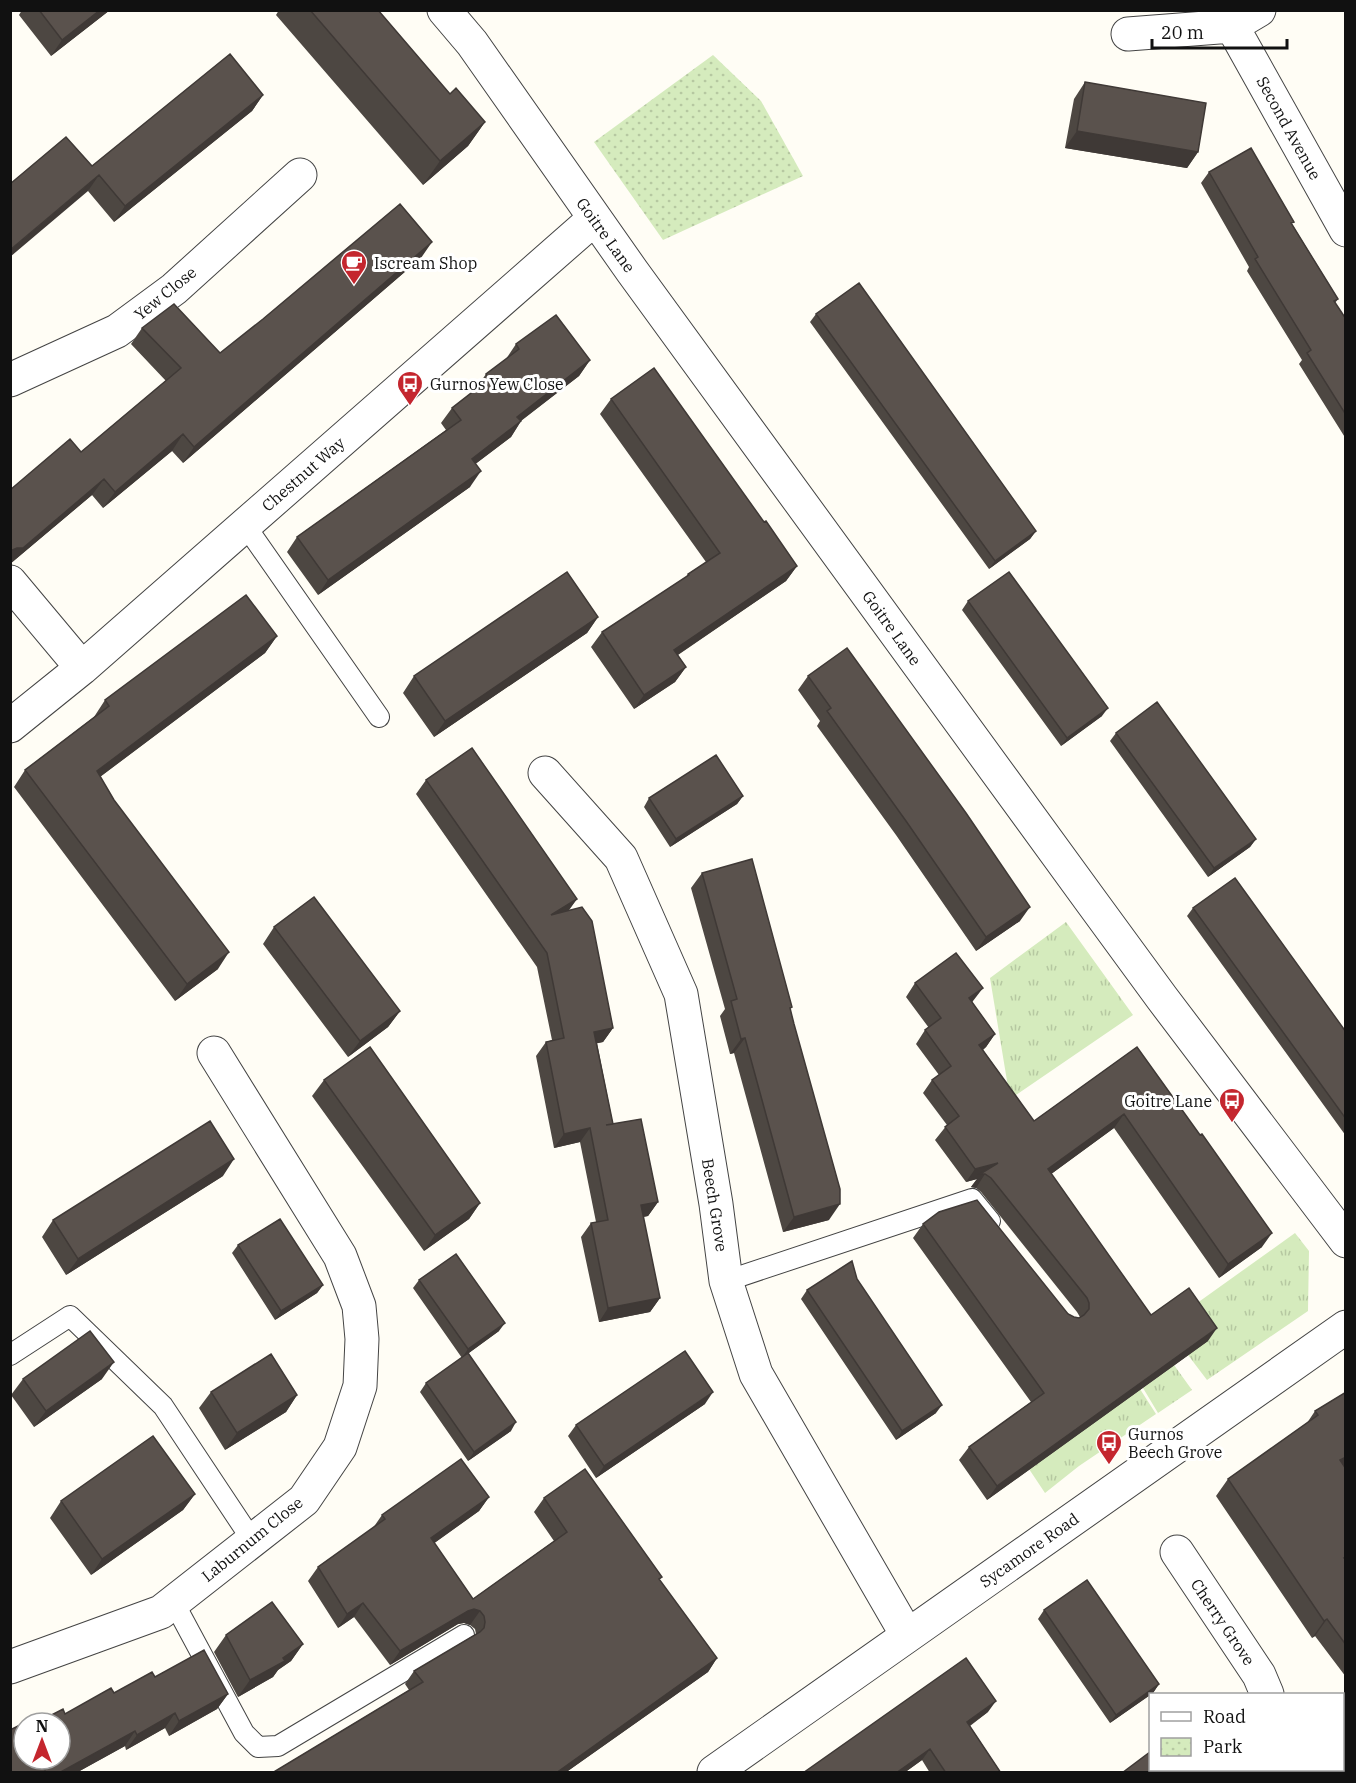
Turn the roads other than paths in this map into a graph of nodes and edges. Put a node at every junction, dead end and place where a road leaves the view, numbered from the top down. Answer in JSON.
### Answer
{"nodes":[{"id":1,"x":444,"y":10,"type":"edge"},
{"id":2,"x":1245,"y":18,"type":"edge"},
{"id":3,"x":1128,"y":34,"type":"dead end"},
{"id":4,"x":300,"y":175,"type":"dead end"},
{"id":5,"x":594,"y":219,"type":"junction"},
{"id":6,"x":1346,"y":230,"type":"edge"},
{"id":7,"x":10,"y":380,"type":"edge"},
{"id":8,"x":245,"y":525,"type":"junction"},
{"id":9,"x":10,"y":582,"type":"edge"},
{"id":10,"x":82,"y":668,"type":"junction"},
{"id":11,"x":379,"y":717,"type":"dead end"},
{"id":12,"x":10,"y":726,"type":"edge"},
{"id":13,"x":545,"y":773,"type":"dead end"},
{"id":14,"x":214,"y":1053,"type":"dead end"},
{"id":15,"x":1002,"y":1236,"type":"edge"},
{"id":16,"x":1346,"y":1241,"type":"edge"},
{"id":17,"x":726,"y":1281,"type":"junction"},
{"id":18,"x":1346,"y":1327,"type":"edge"},
{"id":19,"x":10,"y":1355,"type":"edge"},
{"id":20,"x":252,"y":1540,"type":"junction"},
{"id":21,"x":1177,"y":1552,"type":"dead end"},
{"id":22,"x":173,"y":1601,"type":"junction"},
{"id":23,"x":464,"y":1635,"type":"dead end"},
{"id":24,"x":907,"y":1635,"type":"junction"},
{"id":25,"x":10,"y":1667,"type":"edge"},
{"id":26,"x":1266,"y":1693,"type":"edge"},
{"id":27,"x":714,"y":1773,"type":"edge"}],
"edges":[{"from":1,"to":5,"type":"street","name":"Goitre Lane"},
{"from":2,"to":3,"type":"street"},
{"from":2,"to":6,"type":"street","name":"Second Avenue"},
{"from":4,"to":7,"type":"street","name":"Yew Close"},
{"from":5,"to":8,"type":"street","name":"Chestnut Way"},
{"from":5,"to":16,"type":"street","name":"Goitre Lane"},
{"from":8,"to":10,"type":"street","name":"Chestnut Way"},
{"from":8,"to":11,"type":"lane"},
{"from":9,"to":10,"type":"street"},
{"from":10,"to":12,"type":"street","name":"Chestnut Way"},
{"from":13,"to":17,"type":"street","name":"Beech Grove"},
{"from":14,"to":20,"type":"street","name":"Laburnum Close"},
{"from":15,"to":17,"type":"lane"},
{"from":17,"to":24,"type":"street","name":"Beech Grove"},
{"from":18,"to":24,"type":"street","name":"Sycamore Road"},
{"from":19,"to":20,"type":"lane"},
{"from":20,"to":22,"type":"street","name":"Laburnum Close"},
{"from":21,"to":26,"type":"street","name":"Cherry Grove"},
{"from":22,"to":23,"type":"lane"},
{"from":22,"to":25,"type":"street","name":"Laburnum Close"},
{"from":24,"to":27,"type":"street","name":"Sycamore Road"}]}
